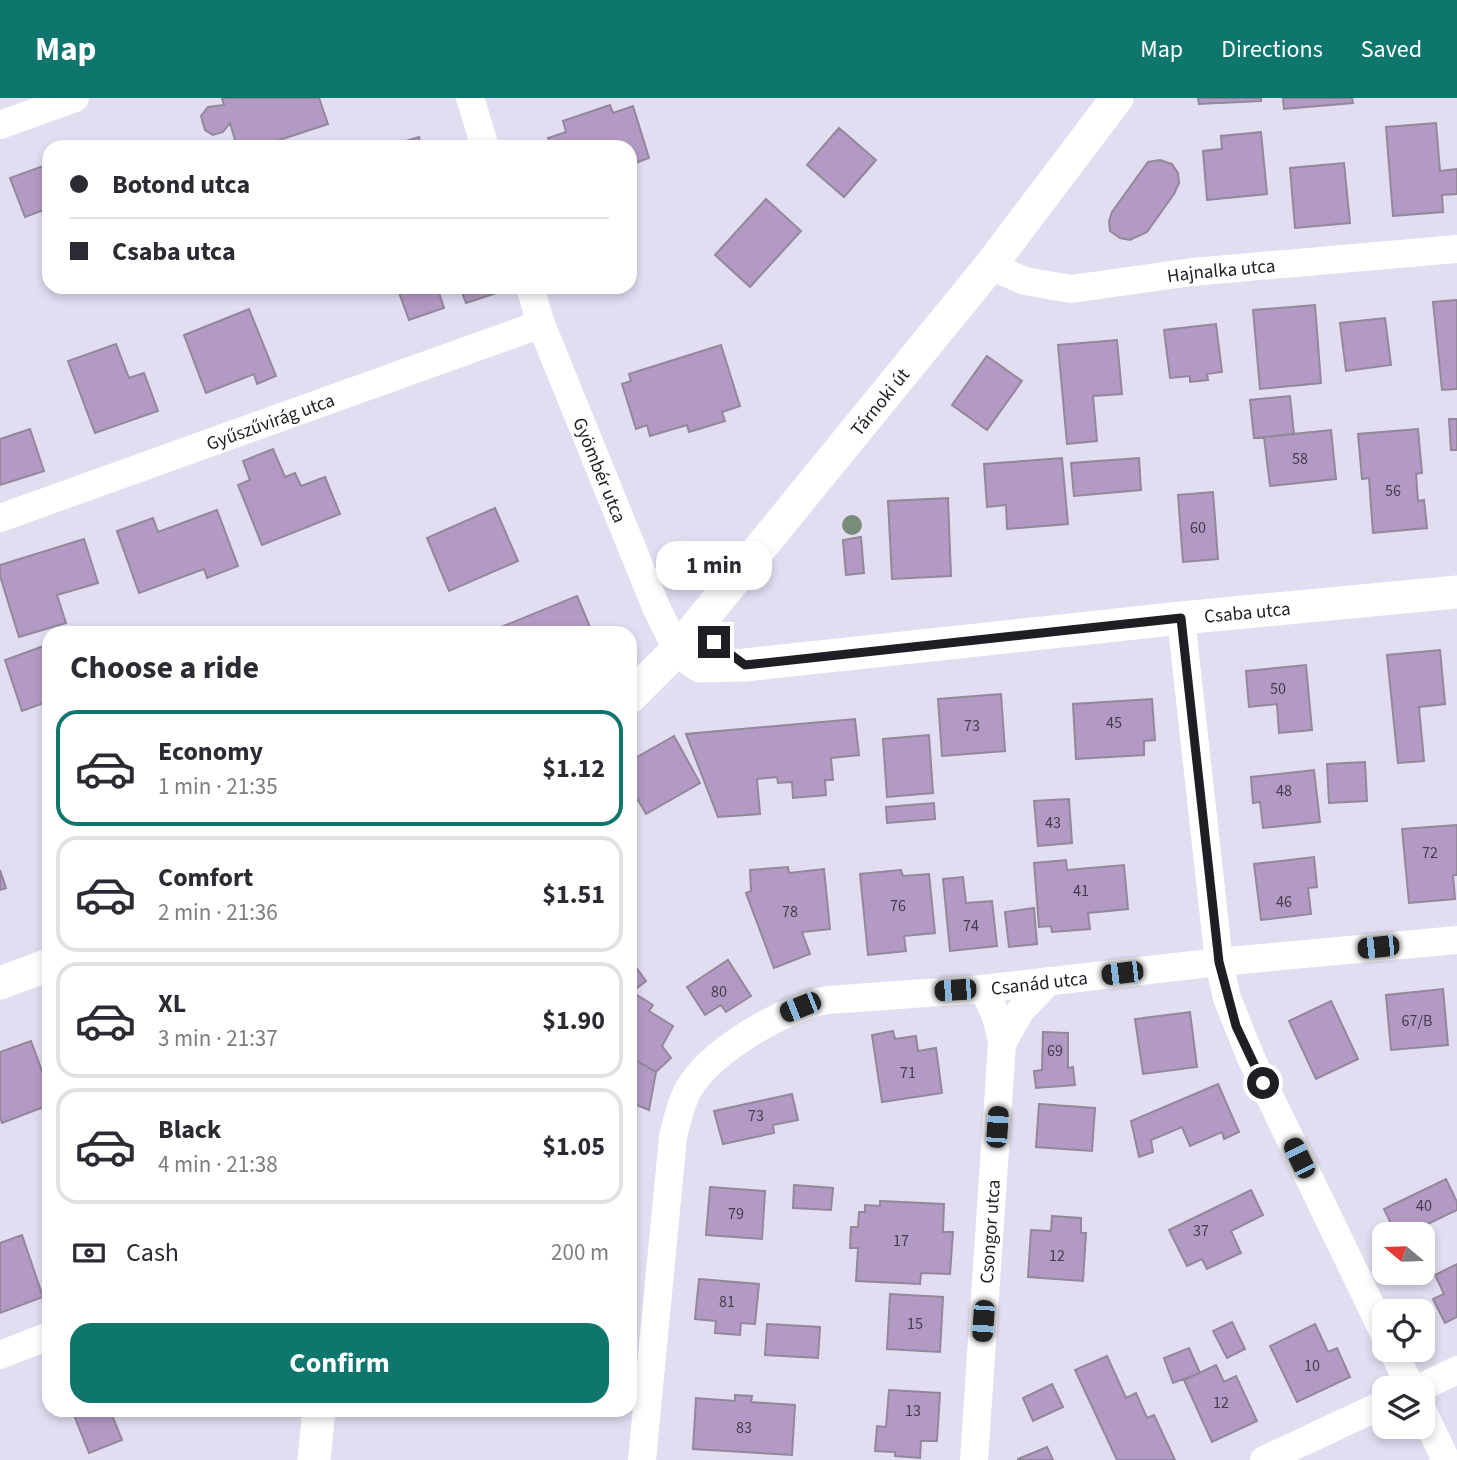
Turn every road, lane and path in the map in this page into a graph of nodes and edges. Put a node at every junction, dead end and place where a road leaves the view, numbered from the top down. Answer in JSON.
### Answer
{"nodes":[{"id":1,"x":75,"y":98,"type":"edge"},
{"id":2,"x":470,"y":98,"type":"edge"},
{"id":3,"x":1117,"y":98,"type":"edge"},
{"id":4,"x":0,"y":125,"type":"edge"},
{"id":5,"x":483,"y":140,"type":"edge"},
{"id":6,"x":1457,"y":249,"type":"edge"},
{"id":7,"x":989,"y":266,"type":"junction"},
{"id":8,"x":532,"y":294,"type":"edge"},
{"id":9,"x":541,"y":324,"type":"junction"},
{"id":10,"x":0,"y":518,"type":"edge"},
{"id":11,"x":1457,"y":592,"type":"edge"},
{"id":12,"x":720,"y":596,"type":"junction"},
{"id":13,"x":1181,"y":618,"type":"junction"},
{"id":14,"x":677,"y":650,"type":"junction"},
{"id":15,"x":745,"y":665,"type":"junction"},
{"id":16,"x":637,"y":689,"type":"edge"},
{"id":17,"x":1457,"y":940,"type":"edge"},
{"id":18,"x":1219,"y":962,"type":"junction"},
{"id":19,"x":42,"y":968,"type":"edge"},
{"id":20,"x":1049,"y":981,"type":"junction"},
{"id":21,"x":0,"y":983,"type":"edge"},
{"id":22,"x":982,"y":989,"type":"junction"},
{"id":23,"x":1002,"y":1044,"type":"junction"},
{"id":24,"x":1372,"y":1308,"type":"edge"},
{"id":25,"x":42,"y":1339,"type":"edge"},
{"id":26,"x":0,"y":1354,"type":"edge"},
{"id":27,"x":1457,"y":1370,"type":"edge"},
{"id":28,"x":1435,"y":1381,"type":"edge"},
{"id":29,"x":1372,"y":1410,"type":"edge"},
{"id":30,"x":318,"y":1417,"type":"edge"},
{"id":31,"x":1435,"y":1437,"type":"edge"},
{"id":32,"x":314,"y":1460,"type":"edge"},
{"id":33,"x":642,"y":1460,"type":"edge"},
{"id":34,"x":974,"y":1460,"type":"edge"},
{"id":35,"x":1264,"y":1460,"type":"edge"},
{"id":36,"x":1446,"y":1460,"type":"edge"}],
"edges":[{"from":1,"to":4,"type":"street"},
{"from":2,"to":5,"type":"street"},
{"from":3,"to":7,"type":"street","name":"Tárnoki út"},
{"from":6,"to":7,"type":"street","name":"Hajnalka utca"},
{"from":7,"to":12,"type":"street","name":"Tárnoki út"},
{"from":8,"to":9,"type":"street","name":"Gyömbér utca"},
{"from":9,"to":10,"type":"street","name":"Gyűszűvirág utca"},
{"from":9,"to":14,"type":"street","name":"Gyömbér utca"},
{"from":11,"to":13,"type":"street","name":"Csaba utca"},
{"from":12,"to":14,"type":"street","name":"Tárnoki út"},
{"from":12,"to":15,"type":"street"},
{"from":13,"to":15,"type":"street","name":"Csaba utca"},
{"from":13,"to":18,"type":"street"},
{"from":14,"to":15,"type":"street","name":"Csaba utca"},
{"from":14,"to":16,"type":"street","name":"Tárnoki út"},
{"from":17,"to":18,"type":"street","name":"Csanád utca"},
{"from":18,"to":20,"type":"street","name":"Csanád utca"},
{"from":18,"to":24,"type":"street"},
{"from":19,"to":21,"type":"street"},
{"from":20,"to":22,"type":"street","name":"Csanád utca"},
{"from":20,"to":23,"type":"street","name":"Csongor utca"},
{"from":22,"to":23,"type":"street","name":"Csongor utca"},
{"from":22,"to":33,"type":"street","name":"Csanád utca"},
{"from":23,"to":34,"type":"street","name":"Csongor utca"},
{"from":25,"to":26,"type":"street"},
{"from":27,"to":28,"type":"street"},
{"from":29,"to":35,"type":"street"},
{"from":30,"to":32,"type":"street"},
{"from":31,"to":36,"type":"street"}]}
